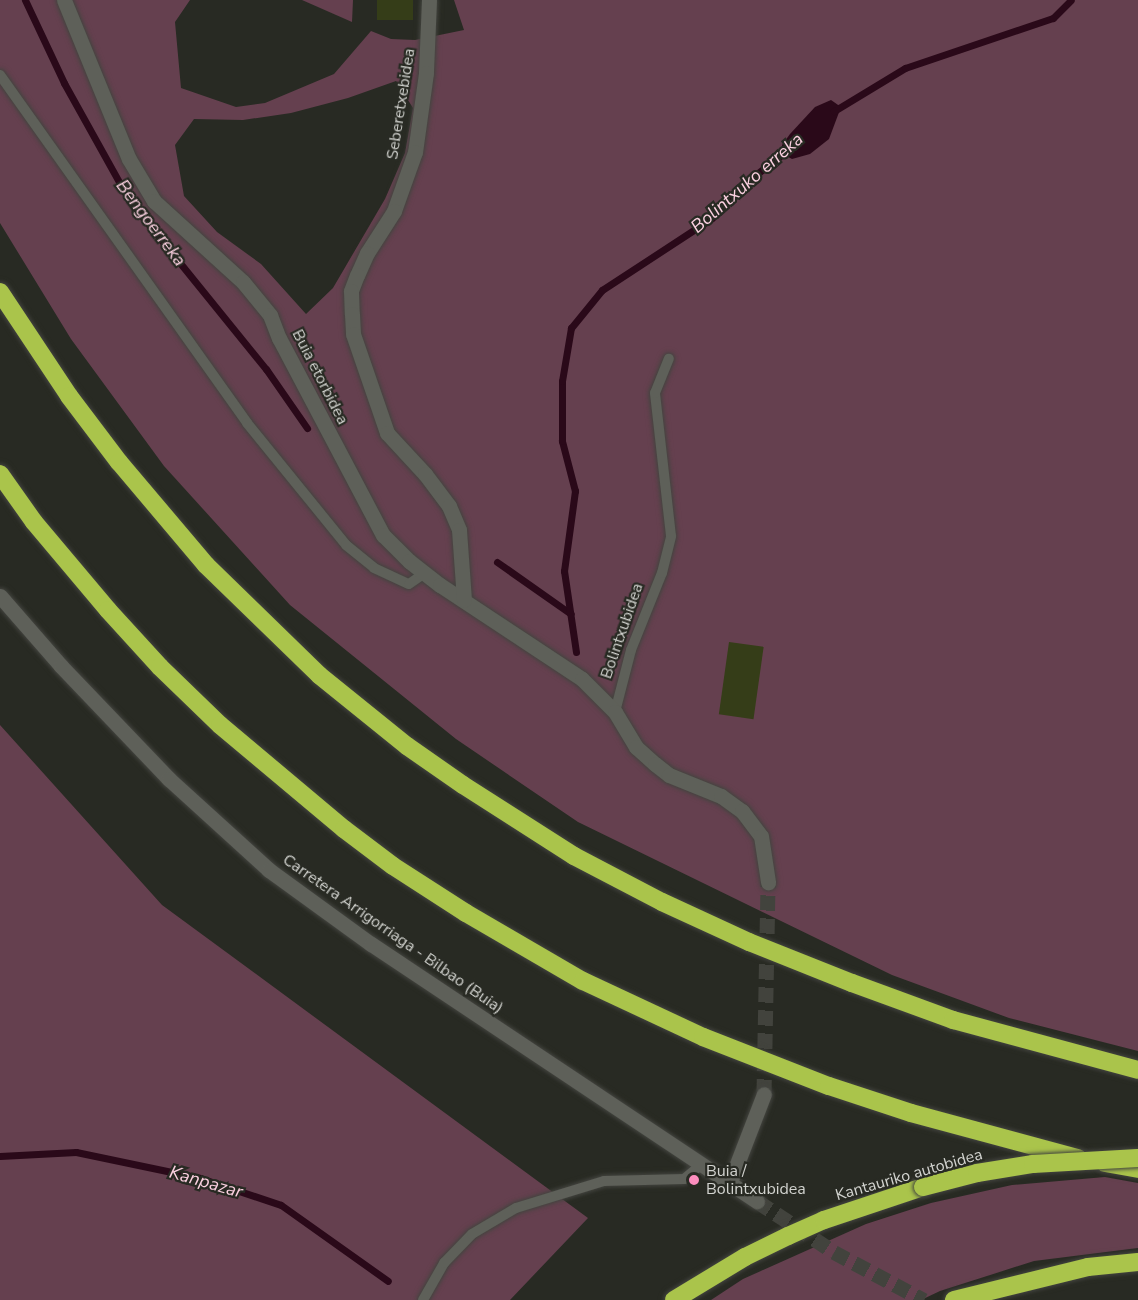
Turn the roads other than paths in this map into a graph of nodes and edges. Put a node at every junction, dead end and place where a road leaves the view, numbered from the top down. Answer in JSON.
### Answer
{"nodes":[{"id":1,"x":64,"y":0,"type":"edge"},
{"id":2,"x":429,"y":0,"type":"edge"},
{"id":3,"x":0,"y":75,"type":"edge"},
{"id":4,"x":0,"y":292,"type":"edge"},
{"id":5,"x":669,"y":359,"type":"dead end"},
{"id":6,"x":0,"y":474,"type":"edge"},
{"id":7,"x":425,"y":573,"type":"junction"},
{"id":8,"x":0,"y":596,"type":"edge"},
{"id":9,"x":464,"y":600,"type":"junction"},
{"id":10,"x":615,"y":712,"type":"junction"},
{"id":11,"x":768,"y":882,"type":"tunnel mouth"},
{"id":12,"x":1138,"y":1071,"type":"edge"},
{"id":13,"x":764,"y":1094,"type":"tunnel mouth"},
{"id":14,"x":1138,"y":1158,"type":"edge"},
{"id":15,"x":702,"y":1164,"type":"junction"},
{"id":16,"x":1138,"y":1169,"type":"edge"},
{"id":17,"x":729,"y":1182,"type":"junction"},
{"id":18,"x":757,"y":1201,"type":"tunnel mouth"},
{"id":19,"x":1138,"y":1262,"type":"edge"},
{"id":20,"x":423,"y":1300,"type":"edge"},
{"id":21,"x":674,"y":1300,"type":"edge"},
{"id":22,"x":954,"y":1300,"type":"edge"}],
"edges":[{"from":1,"to":7,"type":"street","name":"Buia etorbidea"},
{"from":2,"to":9,"type":"street","name":"Seberetxebidea"},
{"from":3,"to":7,"type":"lane"},
{"from":4,"to":12,"type":"highway"},
{"from":5,"to":10,"type":"lane","name":"Bolintxubidea"},
{"from":6,"to":16,"type":"highway"},
{"from":7,"to":9,"type":"street","name":"Buia etorbidea"},
{"from":8,"to":15,"type":"street","name":"Carretera Arrigorriaga - Bilbao (Buia)"},
{"from":9,"to":10,"type":"street","name":"Buia etorbidea"},
{"from":10,"to":11,"type":"street"},
{"from":13,"to":17,"type":"street"},
{"from":14,"to":21,"type":"highway","name":"Kantauriko autobidea","bridge":true},
{"from":15,"to":17,"type":"street","name":"Carretera Arrigorriaga - Bilbao (Buia)"},
{"from":15,"to":20,"type":"lane"},
{"from":17,"to":18,"type":"street","name":"Carretera Arrigorriaga - Bilbao (Buia)"},
{"from":19,"to":22,"type":"highway"}]}
